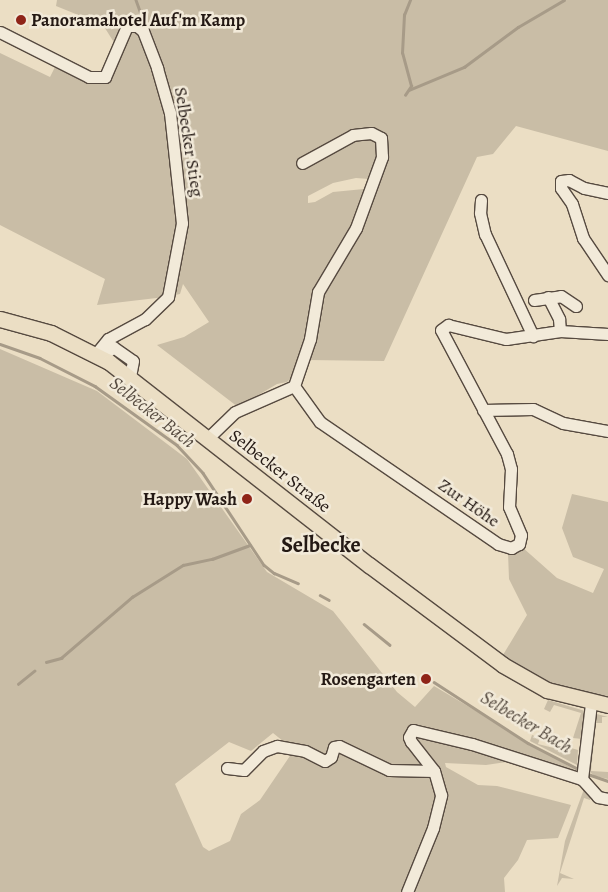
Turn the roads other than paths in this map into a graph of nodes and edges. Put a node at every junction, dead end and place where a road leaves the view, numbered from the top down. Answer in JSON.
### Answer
{"nodes":[{"id":1,"x":0,"y":32,"type":"edge"},
{"id":2,"x":302,"y":163,"type":"dead end"},
{"id":3,"x":608,"y":193,"type":"edge"},
{"id":4,"x":481,"y":200,"type":"dead end"},
{"id":5,"x":608,"y":275,"type":"edge"},
{"id":6,"x":548,"y":297,"type":"junction"},
{"id":7,"x":534,"y":300,"type":"dead end"},
{"id":8,"x":576,"y":306,"type":"dead end"},
{"id":9,"x":0,"y":319,"type":"edge"},
{"id":10,"x":560,"y":332,"type":"junction"},
{"id":11,"x":608,"y":334,"type":"edge"},
{"id":12,"x":533,"y":336,"type":"junction"},
{"id":13,"x":104,"y":353,"type":"junction"},
{"id":14,"x":130,"y":376,"type":"junction"},
{"id":15,"x":294,"y":386,"type":"junction"},
{"id":16,"x":484,"y":410,"type":"junction"},
{"id":17,"x":608,"y":431,"type":"edge"},
{"id":18,"x":208,"y":438,"type":"junction"},
{"id":19,"x":591,"y":703,"type":"junction"},
{"id":20,"x":608,"y":705,"type":"edge"},
{"id":21,"x":227,"y":768,"type":"dead end"},
{"id":22,"x":434,"y":771,"type":"junction"},
{"id":23,"x":582,"y":773,"type":"junction"},
{"id":24,"x":608,"y":799,"type":"edge"},
{"id":25,"x":407,"y":892,"type":"edge"}],
"edges":[{"from":1,"to":13,"type":"street","name":"Selbecker Stieg"},
{"from":2,"to":15,"type":"street"},
{"from":3,"to":5,"type":"street"},
{"from":4,"to":12,"type":"street"},
{"from":6,"to":7,"type":"street"},
{"from":6,"to":8,"type":"street"},
{"from":6,"to":10,"type":"street"},
{"from":9,"to":13,"type":"main road","name":"Selbecker Straße"},
{"from":10,"to":11,"type":"street","name":"Zur Höhe"},
{"from":10,"to":12,"type":"street","name":"Zur Höhe"},
{"from":12,"to":16,"type":"street","name":"Zur Höhe"},
{"from":13,"to":14,"type":"main road","name":"Selbecker Straße"},
{"from":13,"to":14,"type":"street"},
{"from":14,"to":18,"type":"main road","name":"Selbecker Straße"},
{"from":15,"to":16,"type":"street","name":"Zur Höhe"},
{"from":15,"to":18,"type":"street"},
{"from":16,"to":17,"type":"street"},
{"from":18,"to":19,"type":"main road","name":"Selbecker Straße"},
{"from":19,"to":20,"type":"main road","name":"Selbecker Straße"},
{"from":19,"to":23,"type":"street"},
{"from":21,"to":22,"type":"street"},
{"from":22,"to":23,"type":"street"},
{"from":22,"to":25,"type":"street"},
{"from":23,"to":24,"type":"street"}]}
